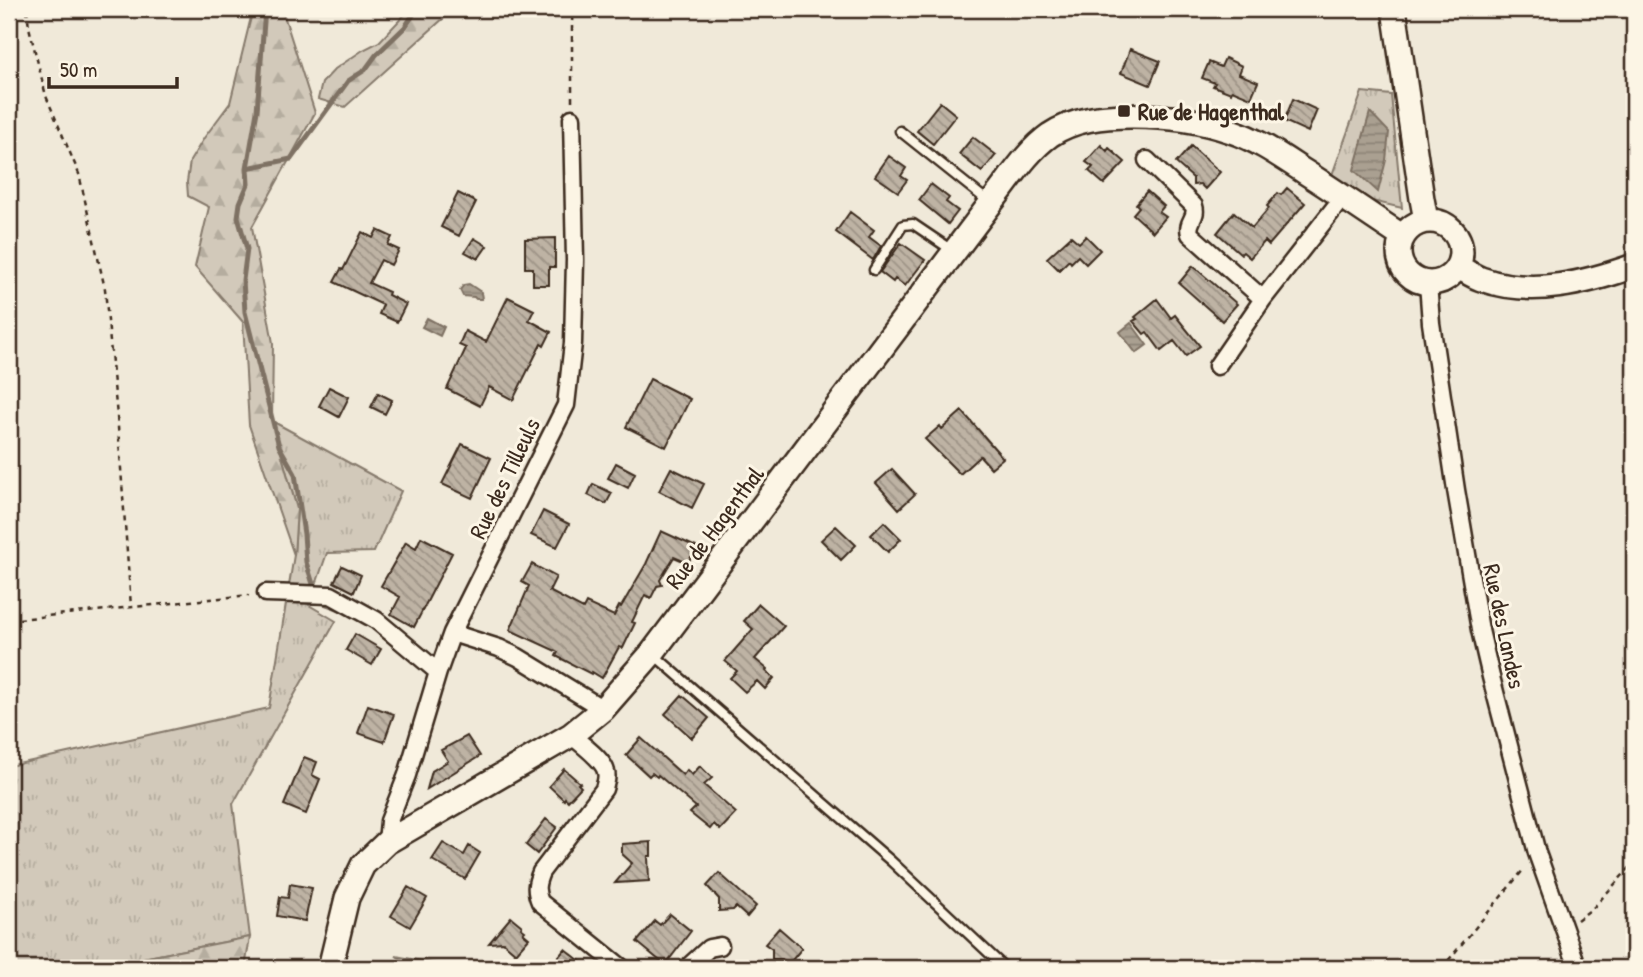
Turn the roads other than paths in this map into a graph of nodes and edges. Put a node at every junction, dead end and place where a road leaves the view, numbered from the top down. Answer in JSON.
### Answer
{"nodes":[{"id":1,"x":1394,"y":9,"type":"edge"},
{"id":2,"x":572,"y":118,"type":"road end"},
{"id":3,"x":900,"y":131,"type":"dead end"},
{"id":4,"x":1147,"y":160,"type":"dead end"},
{"id":5,"x":1343,"y":197,"type":"junction"},
{"id":6,"x":991,"y":204,"type":"junction"},
{"id":7,"x":1426,"y":220,"type":"junction"},
{"id":8,"x":1402,"y":237,"type":"junction"},
{"id":9,"x":955,"y":253,"type":"junction"},
{"id":10,"x":1458,"y":266,"type":"junction"},
{"id":11,"x":1634,"y":266,"type":"edge"},
{"id":12,"x":874,"y":270,"type":"dead end"},
{"id":13,"x":1428,"y":283,"type":"junction"},
{"id":14,"x":1263,"y":299,"type":"junction"},
{"id":15,"x":1217,"y":366,"type":"dead end"},
{"id":16,"x":266,"y":593,"type":"road end"},
{"id":17,"x":452,"y":633,"type":"junction"},
{"id":18,"x":652,"y":653,"type":"junction"},
{"id":19,"x":438,"y":672,"type":"junction"},
{"id":20,"x":603,"y":709,"type":"junction"},
{"id":21,"x":571,"y":735,"type":"junction"},
{"id":22,"x":387,"y":842,"type":"junction"},
{"id":23,"x":720,"y":946,"type":"dead end"},
{"id":24,"x":330,"y":968,"type":"edge"},
{"id":25,"x":622,"y":968,"type":"edge"},
{"id":26,"x":687,"y":968,"type":"edge"},
{"id":27,"x":1005,"y":968,"type":"edge"},
{"id":28,"x":1578,"y":968,"type":"edge"}],
"edges":[{"from":1,"to":7,"type":"street"},
{"from":2,"to":17,"type":"street","name":"Rue des Tilleuls"},
{"from":3,"to":6,"type":"lane"},
{"from":4,"to":14,"type":"street"},
{"from":5,"to":6,"type":"street","name":"Rue de Hagenthal"},
{"from":5,"to":8,"type":"street","name":"Rue de Hagenthal"},
{"from":5,"to":14,"type":"street"},
{"from":6,"to":9,"type":"street","name":"Rue de Hagenthal"},
{"from":7,"to":8,"type":"street"},
{"from":7,"to":10,"type":"street"},
{"from":8,"to":13,"type":"street"},
{"from":9,"to":12,"type":"lane"},
{"from":9,"to":18,"type":"street","name":"Rue de Hagenthal"},
{"from":10,"to":11,"type":"street"},
{"from":10,"to":13,"type":"street"},
{"from":13,"to":28,"type":"street","name":"Rue des Landes"},
{"from":14,"to":15,"type":"street"},
{"from":16,"to":19,"type":"street"},
{"from":17,"to":19,"type":"street","name":"Rue des Tilleuls"},
{"from":17,"to":20,"type":"street"},
{"from":18,"to":20,"type":"street","name":"Rue de Hagenthal"},
{"from":18,"to":27,"type":"lane"},
{"from":19,"to":22,"type":"street","name":"Rue des Tilleuls"},
{"from":20,"to":21,"type":"street","name":"Rue de Hagenthal"},
{"from":21,"to":22,"type":"street","name":"Rue de Hagenthal"},
{"from":21,"to":25,"type":"street"},
{"from":22,"to":24,"type":"street","name":"Rue de Hagenthal"},
{"from":23,"to":26,"type":"street"}]}
